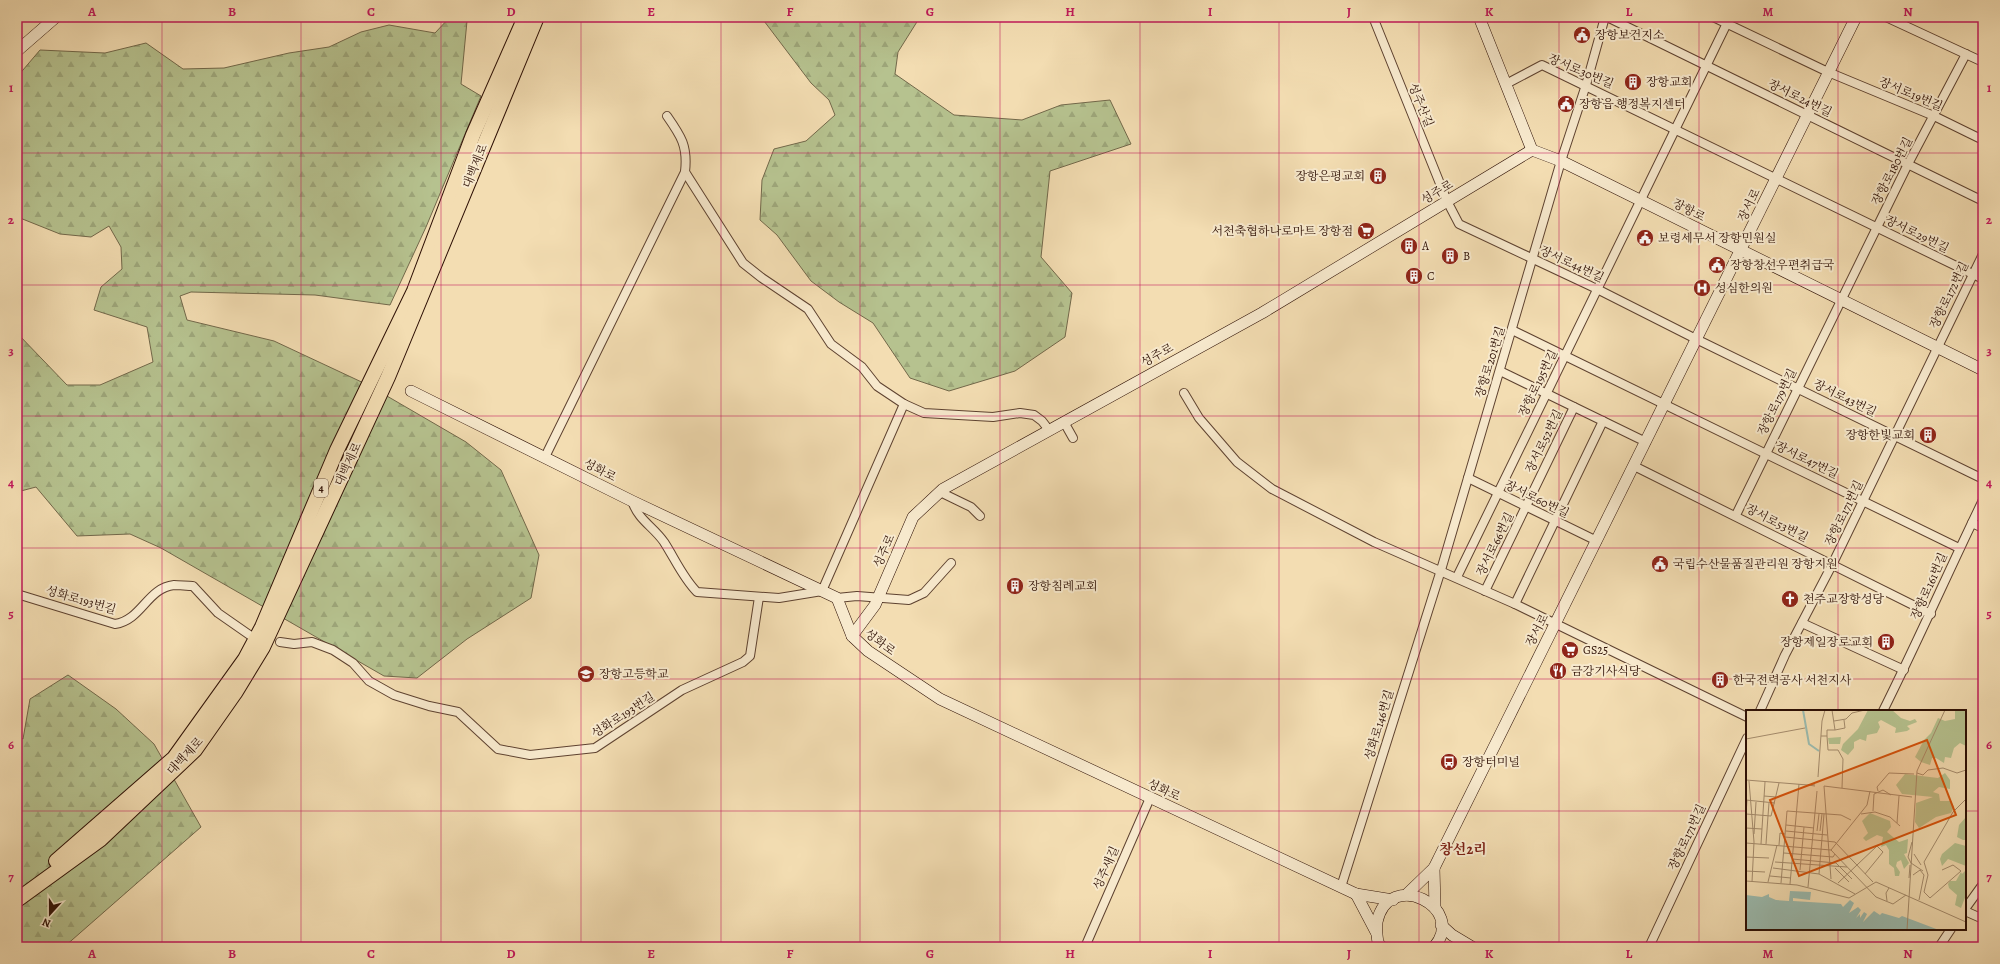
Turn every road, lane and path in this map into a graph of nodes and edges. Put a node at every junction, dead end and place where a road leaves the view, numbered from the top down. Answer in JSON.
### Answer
{"nodes":[{"id":1,"x":56,"y":17,"type":"edge"},
{"id":2,"x":525,"y":17,"type":"edge"},
{"id":3,"x":537,"y":17,"type":"edge"},
{"id":4,"x":1373,"y":17,"type":"edge"},
{"id":5,"x":1479,"y":17,"type":"edge"},
{"id":6,"x":1606,"y":17,"type":"edge"},
{"id":7,"x":1714,"y":17,"type":"edge"},
{"id":8,"x":1856,"y":17,"type":"edge"},
{"id":9,"x":1886,"y":17,"type":"edge"},
{"id":10,"x":1728,"y":20,"type":"edge"},
{"id":11,"x":17,"y":51,"type":"edge"},
{"id":12,"x":1966,"y":54,"type":"junction"},
{"id":13,"x":1983,"y":62,"type":"edge"},
{"id":14,"x":1705,"y":66,"type":"junction"},
{"id":15,"x":1828,"y":72,"type":"junction"},
{"id":16,"x":1506,"y":84,"type":"junction"},
{"id":17,"x":1586,"y":85,"type":"junction"},
{"id":18,"x":1808,"y":114,"type":"junction"},
{"id":19,"x":667,"y":116,"type":"dead end"},
{"id":20,"x":1934,"y":116,"type":"junction"},
{"id":21,"x":1675,"y":128,"type":"junction"},
{"id":22,"x":1983,"y":140,"type":"edge"},
{"id":23,"x":1532,"y":150,"type":"junction"},
{"id":24,"x":1561,"y":161,"type":"junction"},
{"id":25,"x":1908,"y":164,"type":"junction"},
{"id":26,"x":685,"y":172,"type":"junction"},
{"id":27,"x":1776,"y":178,"type":"junction"},
{"id":28,"x":1640,"y":200,"type":"junction"},
{"id":29,"x":1447,"y":201,"type":"junction"},
{"id":30,"x":1983,"y":201,"type":"edge"},
{"id":31,"x":1876,"y":228,"type":"junction"},
{"id":32,"x":1741,"y":251,"type":"junction"},
{"id":33,"x":1983,"y":254,"type":"edge"},
{"id":34,"x":1533,"y":259,"type":"junction"},
{"id":35,"x":1973,"y":274,"type":"junction"},
{"id":36,"x":1983,"y":279,"type":"edge"},
{"id":37,"x":1597,"y":289,"type":"junction"},
{"id":38,"x":1841,"y":300,"type":"junction"},
{"id":39,"x":1512,"y":330,"type":"junction"},
{"id":40,"x":1696,"y":339,"type":"junction"},
{"id":41,"x":1938,"y":347,"type":"junction"},
{"id":42,"x":1564,"y":356,"type":"junction"},
{"id":43,"x":1983,"y":370,"type":"edge"},
{"id":44,"x":1500,"y":371,"type":"junction"},
{"id":45,"x":1797,"y":388,"type":"junction"},
{"id":46,"x":411,"y":391,"type":"dead end"},
{"id":47,"x":1184,"y":394,"type":"dead end"},
{"id":48,"x":1546,"y":394,"type":"junction"},
{"id":49,"x":904,"y":404,"type":"junction"},
{"id":50,"x":1665,"y":404,"type":"junction"},
{"id":51,"x":1574,"y":407,"type":"junction"},
{"id":52,"x":1603,"y":421,"type":"junction"},
{"id":53,"x":1064,"y":422,"type":"junction"},
{"id":54,"x":1049,"y":430,"type":"junction"},
{"id":55,"x":1895,"y":435,"type":"junction"},
{"id":56,"x":1073,"y":438,"type":"dead end"},
{"id":57,"x":1646,"y":442,"type":"junction"},
{"id":58,"x":1766,"y":453,"type":"junction"},
{"id":59,"x":545,"y":457,"type":"junction"},
{"id":60,"x":1634,"y":466,"type":"junction"},
{"id":61,"x":1468,"y":478,"type":"junction"},
{"id":62,"x":1983,"y":480,"type":"edge"},
{"id":63,"x":940,"y":492,"type":"junction"},
{"id":64,"x":1499,"y":493,"type":"junction"},
{"id":65,"x":1983,"y":500,"type":"edge"},
{"id":66,"x":632,"y":501,"type":"junction"},
{"id":67,"x":1863,"y":501,"type":"junction"},
{"id":68,"x":1526,"y":507,"type":"junction"},
{"id":69,"x":1736,"y":515,"type":"junction"},
{"id":70,"x":980,"y":516,"type":"dead end"},
{"id":71,"x":1556,"y":521,"type":"junction"},
{"id":72,"x":1972,"y":523,"type":"junction"},
{"id":73,"x":1983,"y":528,"type":"edge"},
{"id":74,"x":1597,"y":541,"type":"junction"},
{"id":75,"x":1959,"y":548,"type":"junction"},
{"id":76,"x":951,"y":563,"type":"dead end"},
{"id":77,"x":1832,"y":565,"type":"junction"},
{"id":78,"x":1441,"y":570,"type":"junction"},
{"id":79,"x":1457,"y":577,"type":"junction"},
{"id":80,"x":822,"y":591,"type":"junction"},
{"id":81,"x":1485,"y":591,"type":"junction"},
{"id":82,"x":17,"y":594,"type":"edge"},
{"id":83,"x":759,"y":597,"type":"junction"},
{"id":84,"x":837,"y":598,"type":"junction"},
{"id":85,"x":878,"y":598,"type":"junction"},
{"id":86,"x":1515,"y":604,"type":"junction"},
{"id":87,"x":1931,"y":614,"type":"junction"},
{"id":88,"x":1555,"y":623,"type":"junction"},
{"id":89,"x":1802,"y":623,"type":"junction"},
{"id":90,"x":251,"y":636,"type":"dead end"},
{"id":91,"x":852,"y":636,"type":"junction"},
{"id":92,"x":280,"y":642,"type":"dead end"},
{"id":93,"x":1904,"y":670,"type":"junction"},
{"id":94,"x":1760,"y":710,"type":"edge"},
{"id":95,"x":1884,"y":710,"type":"edge"},
{"id":96,"x":1746,"y":717,"type":"edge"},
{"id":97,"x":1746,"y":740,"type":"edge"},
{"id":98,"x":1150,"y":798,"type":"junction"},
{"id":99,"x":1434,"y":868,"type":"junction"},
{"id":100,"x":1983,"y":884,"type":"edge"},
{"id":101,"x":1341,"y":887,"type":"junction"},
{"id":102,"x":17,"y":890,"type":"edge"},
{"id":103,"x":1356,"y":894,"type":"junction"},
{"id":104,"x":1406,"y":895,"type":"junction"},
{"id":105,"x":17,"y":900,"type":"edge"},
{"id":106,"x":1393,"y":900,"type":"junction"},
{"id":107,"x":1435,"y":908,"type":"junction"},
{"id":108,"x":1966,"y":909,"type":"edge"},
{"id":109,"x":1966,"y":910,"type":"edge"},
{"id":110,"x":1983,"y":919,"type":"edge"},
{"id":111,"x":1441,"y":925,"type":"junction"},
{"id":112,"x":1951,"y":930,"type":"edge"},
{"id":113,"x":1379,"y":943,"type":"edge"},
{"id":114,"x":1085,"y":947,"type":"edge"},
{"id":115,"x":1434,"y":947,"type":"edge"},
{"id":116,"x":1472,"y":947,"type":"edge"},
{"id":117,"x":1649,"y":947,"type":"edge"},
{"id":118,"x":1940,"y":947,"type":"edge"}],
"edges":[{"from":1,"to":11,"type":"street"},
{"from":2,"to":102,"type":"highway","name":"대백제로","number":"4"},
{"from":3,"to":105,"type":"highway","name":"대백제로"},
{"from":4,"to":29,"type":"street","name":"성주산길"},
{"from":5,"to":16,"type":"street"},
{"from":6,"to":14,"type":"street","name":"장서로24번길"},
{"from":6,"to":17,"type":"street","name":"장항로201번길"},
{"from":7,"to":10,"type":"street","name":"장서로19번길"},
{"from":8,"to":15,"type":"street","name":"장서로"},
{"from":9,"to":12,"type":"street"},
{"from":10,"to":14,"type":"street","name":"장항로195번길"},
{"from":10,"to":15,"type":"street","name":"장서로19번길"},
{"from":12,"to":13,"type":"street"},
{"from":12,"to":20,"type":"street","name":"장항로180번길"},
{"from":14,"to":18,"type":"street","name":"장서로24번길"},
{"from":14,"to":21,"type":"street","name":"장항로195번길"},
{"from":15,"to":18,"type":"street","name":"장서로"},
{"from":15,"to":20,"type":"street","name":"장서로19번길"},
{"from":16,"to":17,"type":"street","name":"장서로30번길"},
{"from":16,"to":23,"type":"street"},
{"from":17,"to":21,"type":"street","name":"장서로30번길"},
{"from":17,"to":24,"type":"street","name":"장항로201번길"},
{"from":18,"to":25,"type":"street","name":"장서로24번길"},
{"from":18,"to":27,"type":"street","name":"장서로"},
{"from":19,"to":26,"type":"street"},
{"from":20,"to":22,"type":"street","name":"장서로19번길"},
{"from":20,"to":25,"type":"street","name":"장항로180번길"},
{"from":21,"to":27,"type":"street","name":"장서로30번길"},
{"from":21,"to":28,"type":"street","name":"장항로195번길"},
{"from":23,"to":24,"type":"street","name":"장항로"},
{"from":23,"to":29,"type":"street","name":"성주로"},
{"from":24,"to":28,"type":"street","name":"장항로"},
{"from":24,"to":34,"type":"street","name":"장항로201번길"},
{"from":25,"to":30,"type":"street","name":"장서로24번길"},
{"from":25,"to":31,"type":"street","name":"장항로180번길"},
{"from":26,"to":49,"type":"street"},
{"from":26,"to":59,"type":"street"},
{"from":27,"to":31,"type":"street","name":"장서로29번길"},
{"from":27,"to":32,"type":"street","name":"장서로"},
{"from":28,"to":32,"type":"street","name":"장항로"},
{"from":28,"to":37,"type":"street","name":"장항로195번길"},
{"from":29,"to":34,"type":"street","name":"장서로44번길"},
{"from":29,"to":53,"type":"street","name":"성주로"},
{"from":31,"to":35,"type":"street","name":"장서로29번길"},
{"from":31,"to":38,"type":"street","name":"장항로180번길"},
{"from":32,"to":38,"type":"street","name":"장항로"},
{"from":32,"to":40,"type":"street","name":"장서로"},
{"from":33,"to":35,"type":"street","name":"장항로172번길"},
{"from":34,"to":37,"type":"street","name":"장서로44번길"},
{"from":34,"to":39,"type":"street","name":"장항로201번길"},
{"from":35,"to":36,"type":"street","name":"장서로29번길"},
{"from":35,"to":41,"type":"street","name":"장항로172번길"},
{"from":37,"to":40,"type":"street","name":"장서로44번길"},
{"from":37,"to":42,"type":"street","name":"장항로195번길"},
{"from":38,"to":41,"type":"street","name":"장항로"},
{"from":38,"to":45,"type":"street","name":"장항로179번길"},
{"from":39,"to":42,"type":"street"},
{"from":39,"to":44,"type":"street","name":"장항로201번길"},
{"from":40,"to":45,"type":"street","name":"장서로43번길"},
{"from":40,"to":50,"type":"street","name":"장서로"},
{"from":41,"to":43,"type":"street","name":"장항로"},
{"from":41,"to":55,"type":"street","name":"장항로171번길"},
{"from":42,"to":48,"type":"street","name":"장항로195번길"},
{"from":42,"to":50,"type":"street"},
{"from":44,"to":48,"type":"street","name":"장서로52번길"},
{"from":44,"to":61,"type":"street","name":"장항로201번길"},
{"from":45,"to":55,"type":"street","name":"장서로43번길"},
{"from":45,"to":58,"type":"street","name":"장항로179번길"},
{"from":46,"to":59,"type":"street","name":"성화로"},
{"from":47,"to":78,"type":"street"},
{"from":48,"to":51,"type":"street","name":"장서로52번길"},
{"from":48,"to":64,"type":"street","name":"장항로195번길"},
{"from":49,"to":54,"type":"street"},
{"from":49,"to":80,"type":"street"},
{"from":50,"to":57,"type":"street","name":"장서로"},
{"from":50,"to":58,"type":"street","name":"장서로47번길"},
{"from":51,"to":52,"type":"street","name":"장서로52번길"},
{"from":51,"to":68,"type":"street","name":"장서로52번길"},
{"from":52,"to":57,"type":"street","name":"장서로52번길"},
{"from":52,"to":71,"type":"street"},
{"from":53,"to":54,"type":"street","name":"성주로"},
{"from":53,"to":56,"type":"street"},
{"from":54,"to":63,"type":"street","name":"성주로"},
{"from":55,"to":62,"type":"street","name":"장서로43번길"},
{"from":55,"to":67,"type":"street","name":"장항로171번길"},
{"from":57,"to":60,"type":"street","name":"장서로"},
{"from":58,"to":67,"type":"street","name":"장서로47번길"},
{"from":58,"to":69,"type":"street","name":"장항로179번길"},
{"from":59,"to":66,"type":"street","name":"성화로"},
{"from":60,"to":69,"type":"street","name":"장서로53번길"},
{"from":60,"to":74,"type":"street","name":"장서로"},
{"from":61,"to":64,"type":"street","name":"장서로60번길"},
{"from":61,"to":78,"type":"street","name":"장항로201번길"},
{"from":63,"to":70,"type":"street"},
{"from":63,"to":85,"type":"street","name":"성주로"},
{"from":64,"to":68,"type":"street","name":"장서로60번길"},
{"from":64,"to":79,"type":"street","name":"장항로195번길"},
{"from":65,"to":72,"type":"street","name":"장항로161번길"},
{"from":66,"to":80,"type":"street","name":"성화로"},
{"from":66,"to":83,"type":"street"},
{"from":67,"to":75,"type":"street","name":"장서로47번길"},
{"from":67,"to":77,"type":"street","name":"장항로171번길"},
{"from":68,"to":71,"type":"street","name":"장서로60번길"},
{"from":68,"to":81,"type":"street","name":"장서로66번길"},
{"from":69,"to":77,"type":"street","name":"장서로53번길"},
{"from":71,"to":74,"type":"street","name":"장서로60번길"},
{"from":71,"to":86,"type":"street"},
{"from":72,"to":73,"type":"street"},
{"from":72,"to":75,"type":"street","name":"장항로161번길"},
{"from":74,"to":88,"type":"street","name":"장서로"},
{"from":75,"to":87,"type":"street","name":"장항로161번길"},
{"from":76,"to":85,"type":"street"},
{"from":77,"to":87,"type":"street","name":"장서로53번길"},
{"from":77,"to":89,"type":"street","name":"장항로171번길"},
{"from":78,"to":79,"type":"street"},
{"from":78,"to":101,"type":"street","name":"성화로146번길"},
{"from":79,"to":81,"type":"street"},
{"from":80,"to":83,"type":"street"},
{"from":80,"to":84,"type":"street","name":"성화로"},
{"from":81,"to":86,"type":"street"},
{"from":82,"to":90,"type":"street","name":"성화로193번길"},
{"from":83,"to":92,"type":"street","name":"성화로193번길"},
{"from":84,"to":85,"type":"street"},
{"from":84,"to":91,"type":"street","name":"성화로"},
{"from":85,"to":91,"type":"street","name":"성주로"},
{"from":86,"to":88,"type":"street"},
{"from":87,"to":93,"type":"street","name":"장항로161번길"},
{"from":88,"to":96,"type":"street"},
{"from":88,"to":99,"type":"street","name":"장서로"},
{"from":89,"to":93,"type":"street"},
{"from":89,"to":94,"type":"street","name":"장항로171번길"},
{"from":91,"to":98,"type":"street","name":"성화로"},
{"from":93,"to":95,"type":"street","name":"장항로161번길"},
{"from":97,"to":117,"type":"street","name":"장항로171번길"},
{"from":98,"to":101,"type":"street","name":"성화로"},
{"from":98,"to":114,"type":"street","name":"성주새길"},
{"from":99,"to":104,"type":"street"},
{"from":99,"to":107,"type":"street"},
{"from":100,"to":108,"type":"street"},
{"from":101,"to":103,"type":"street","name":"성화로"},
{"from":103,"to":106,"type":"street","name":"성화로"},
{"from":103,"to":113,"type":"street"},
{"from":104,"to":106,"type":"street"},
{"from":104,"to":107,"type":"street"},
{"from":106,"to":113,"type":"street"},
{"from":107,"to":111,"type":"street"},
{"from":109,"to":110,"type":"street"},
{"from":111,"to":115,"type":"street"},
{"from":111,"to":116,"type":"street"},
{"from":112,"to":118,"type":"street"}]}
